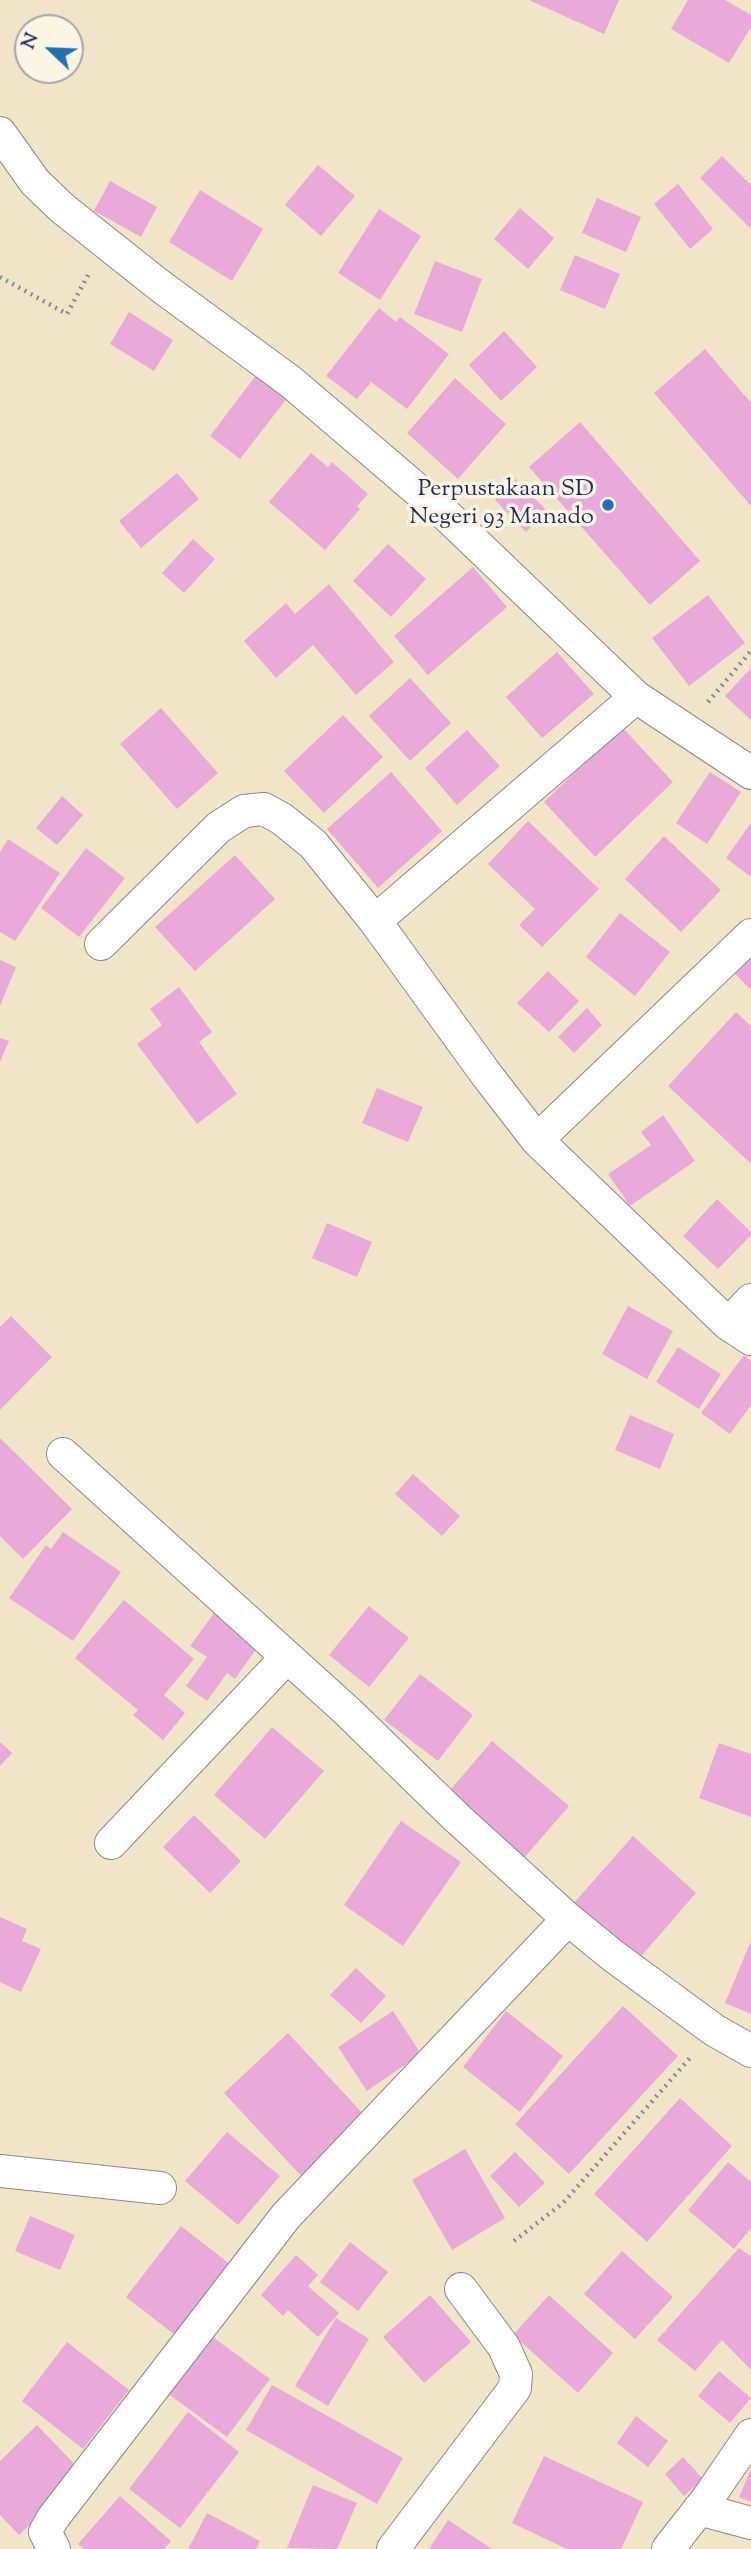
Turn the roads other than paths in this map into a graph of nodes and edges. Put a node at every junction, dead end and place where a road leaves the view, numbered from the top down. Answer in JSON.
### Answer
{"nodes":[{"id":1,"x":0,"y":133,"type":"edge"},
{"id":2,"x":636,"y":697,"type":"junction"},
{"id":3,"x":751,"y":773,"type":"edge"},
{"id":4,"x":374,"y":920,"type":"junction"},
{"id":5,"x":751,"y":935,"type":"edge"},
{"id":6,"x":101,"y":944,"type":"dead end"},
{"id":7,"x":537,"y":1140,"type":"junction"},
{"id":8,"x":751,"y":1300,"type":"edge"},
{"id":9,"x":740,"y":1332,"type":"edge"},
{"id":10,"x":63,"y":1454,"type":"dead end"},
{"id":11,"x":288,"y":1657,"type":"junction"},
{"id":12,"x":111,"y":1843,"type":"dead end"},
{"id":13,"x":568,"y":1919,"type":"junction"},
{"id":14,"x":751,"y":2051,"type":"edge"},
{"id":15,"x":0,"y":2171,"type":"edge"},
{"id":16,"x":160,"y":2188,"type":"dead end"},
{"id":17,"x":461,"y":2289,"type":"dead end"},
{"id":18,"x":751,"y":2435,"type":"edge"},
{"id":19,"x":699,"y":2509,"type":"junction"},
{"id":20,"x":751,"y":2523,"type":"edge"},
{"id":21,"x":54,"y":2549,"type":"edge"},
{"id":22,"x":393,"y":2549,"type":"edge"},
{"id":23,"x":668,"y":2549,"type":"edge"}],
"edges":[{"from":1,"to":2,"type":"street"},
{"from":2,"to":3,"type":"street"},
{"from":2,"to":4,"type":"street"},
{"from":4,"to":6,"type":"street"},
{"from":4,"to":7,"type":"street"},
{"from":5,"to":7,"type":"street"},
{"from":7,"to":9,"type":"street"},
{"from":8,"to":9,"type":"street"},
{"from":10,"to":11,"type":"street"},
{"from":11,"to":12,"type":"street"},
{"from":11,"to":13,"type":"street"},
{"from":13,"to":14,"type":"street"},
{"from":13,"to":21,"type":"street"},
{"from":15,"to":16,"type":"street"},
{"from":17,"to":22,"type":"street"},
{"from":18,"to":19,"type":"street"},
{"from":19,"to":20,"type":"street"},
{"from":19,"to":23,"type":"street"}]}
